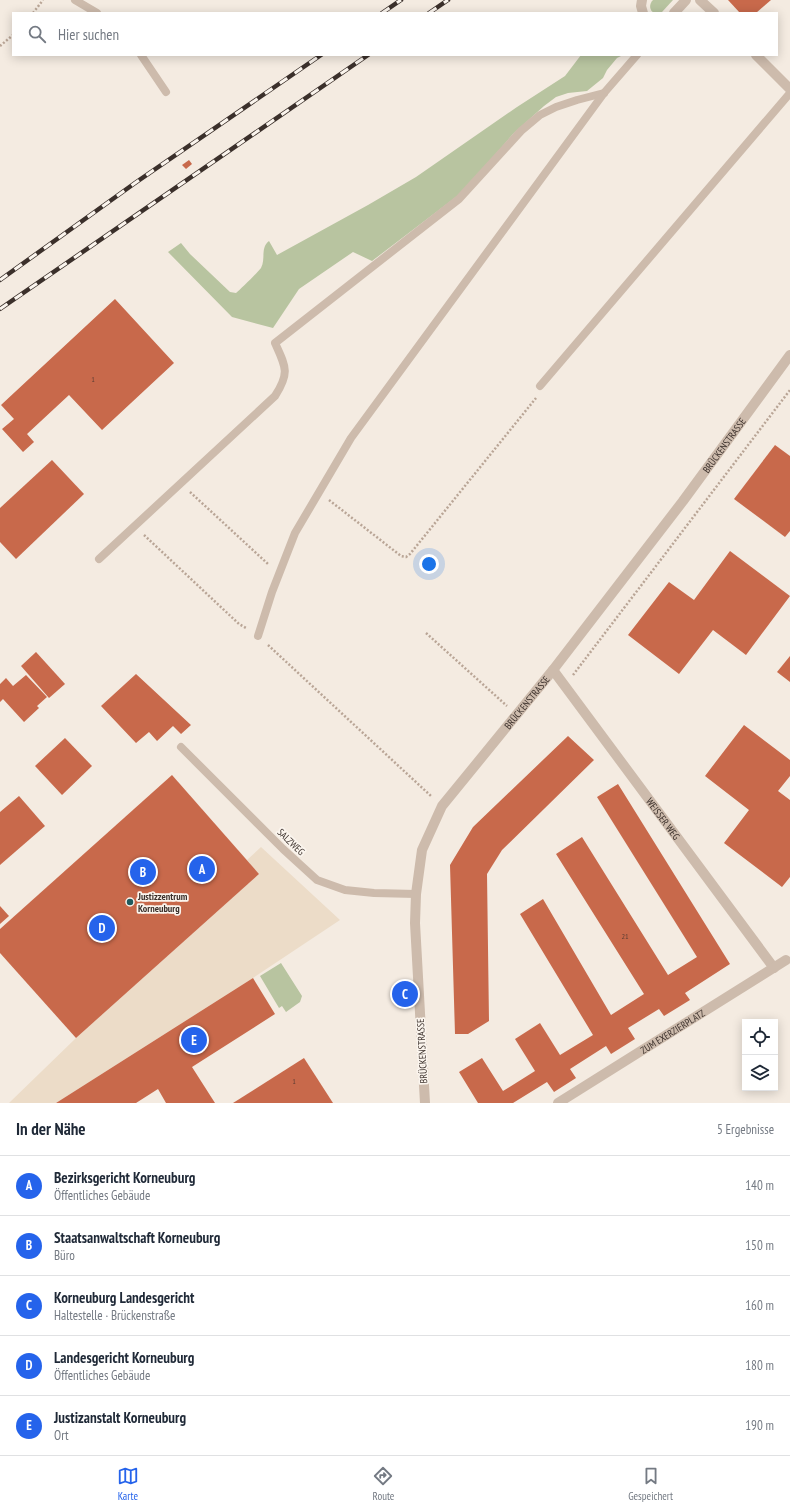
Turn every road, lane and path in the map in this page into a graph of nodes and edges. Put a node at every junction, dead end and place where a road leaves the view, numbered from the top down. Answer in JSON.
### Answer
{"nodes":[{"id":1,"x":43,"y":0,"type":"edge"},
{"id":2,"x":75,"y":0,"type":"edge"},
{"id":3,"x":642,"y":0,"type":"edge"},
{"id":4,"x":686,"y":0,"type":"edge"},
{"id":5,"x":700,"y":0,"type":"edge"},
{"id":6,"x":34,"y":12,"type":"edge"},
{"id":7,"x":95,"y":12,"type":"edge"},
{"id":8,"x":643,"y":12,"type":"edge"},
{"id":9,"x":675,"y":12,"type":"edge"},
{"id":10,"x":713,"y":12,"type":"edge"},
{"id":11,"x":12,"y":36,"type":"edge"},
{"id":12,"x":0,"y":46,"type":"edge"},
{"id":13,"x":142,"y":56,"type":"edge"},
{"id":14,"x":636,"y":56,"type":"edge"},
{"id":15,"x":757,"y":56,"type":"edge"},
{"id":16,"x":790,"y":89,"type":"edge"},
{"id":17,"x":166,"y":92,"type":"dead end"},
{"id":18,"x":604,"y":93,"type":"junction"},
{"id":19,"x":790,"y":93,"type":"edge"},
{"id":20,"x":790,"y":355,"type":"edge"},
{"id":21,"x":540,"y":386,"type":"joint"},
{"id":22,"x":790,"y":390,"type":"edge"},
{"id":23,"x":181,"y":484,"type":"junction"},
{"id":24,"x":319,"y":492,"type":"junction"},
{"id":25,"x":134,"y":526,"type":"junction"},
{"id":26,"x":98,"y":559,"type":"dead end"},
{"id":27,"x":279,"y":574,"type":"junction"},
{"id":28,"x":426,"y":633,"type":"dead end"},
{"id":29,"x":258,"y":636,"type":"junction"},
{"id":30,"x":553,"y":670,"type":"junction"},
{"id":31,"x":565,"y":686,"type":"junction"},
{"id":32,"x":516,"y":715,"type":"junction"},
{"id":33,"x":181,"y":747,"type":"dead end"},
{"id":34,"x":442,"y":806,"type":"junction"},
{"id":35,"x":416,"y":894,"type":"junction"},
{"id":36,"x":786,"y":960,"type":"dead end"},
{"id":37,"x":774,"y":968,"type":"junction"},
{"id":38,"x":425,"y":1103,"type":"edge"},
{"id":39,"x":558,"y":1103,"type":"edge"}],
"edges":[{"from":1,"to":6,"type":"path"},
{"from":2,"to":7,"type":"lane"},
{"from":3,"to":8,"type":"street"},
{"from":4,"to":9,"type":"street"},
{"from":5,"to":10,"type":"street"},
{"from":11,"to":12,"type":"path"},
{"from":13,"to":17,"type":"lane"},
{"from":14,"to":18,"type":"lane"},
{"from":15,"to":16,"type":"street"},
{"from":18,"to":23,"type":"lane"},
{"from":18,"to":24,"type":"lane"},
{"from":19,"to":21,"type":"lane"},
{"from":20,"to":30,"type":"street","name":"BRÜCKENSTRASSE"},
{"from":21,"to":24,"type":"path"},
{"from":22,"to":31,"type":"path"},
{"from":23,"to":25,"type":"lane"},
{"from":23,"to":27,"type":"path"},
{"from":24,"to":27,"type":"lane"},
{"from":25,"to":26,"type":"lane"},
{"from":25,"to":29,"type":"path"},
{"from":27,"to":29,"type":"lane"},
{"from":28,"to":32,"type":"path"},
{"from":29,"to":34,"type":"path"},
{"from":30,"to":31,"type":"street","name":"WEISSER WEG"},
{"from":30,"to":32,"type":"street","name":"BRÜCKENSTRASSE"},
{"from":31,"to":37,"type":"street","name":"WEISSER WEG"},
{"from":32,"to":34,"type":"street","name":"BRÜCKENSTRASSE"},
{"from":33,"to":35,"type":"lane","name":"SALZWEG"},
{"from":34,"to":35,"type":"street","name":"BRÜCKENSTRASSE"},
{"from":35,"to":38,"type":"street","name":"BRÜCKENSTRASSE"},
{"from":36,"to":37,"type":"street","name":"ZUM EXERZIERPLATZ"},
{"from":37,"to":39,"type":"street","name":"ZUM EXERZIERPLATZ"}]}
